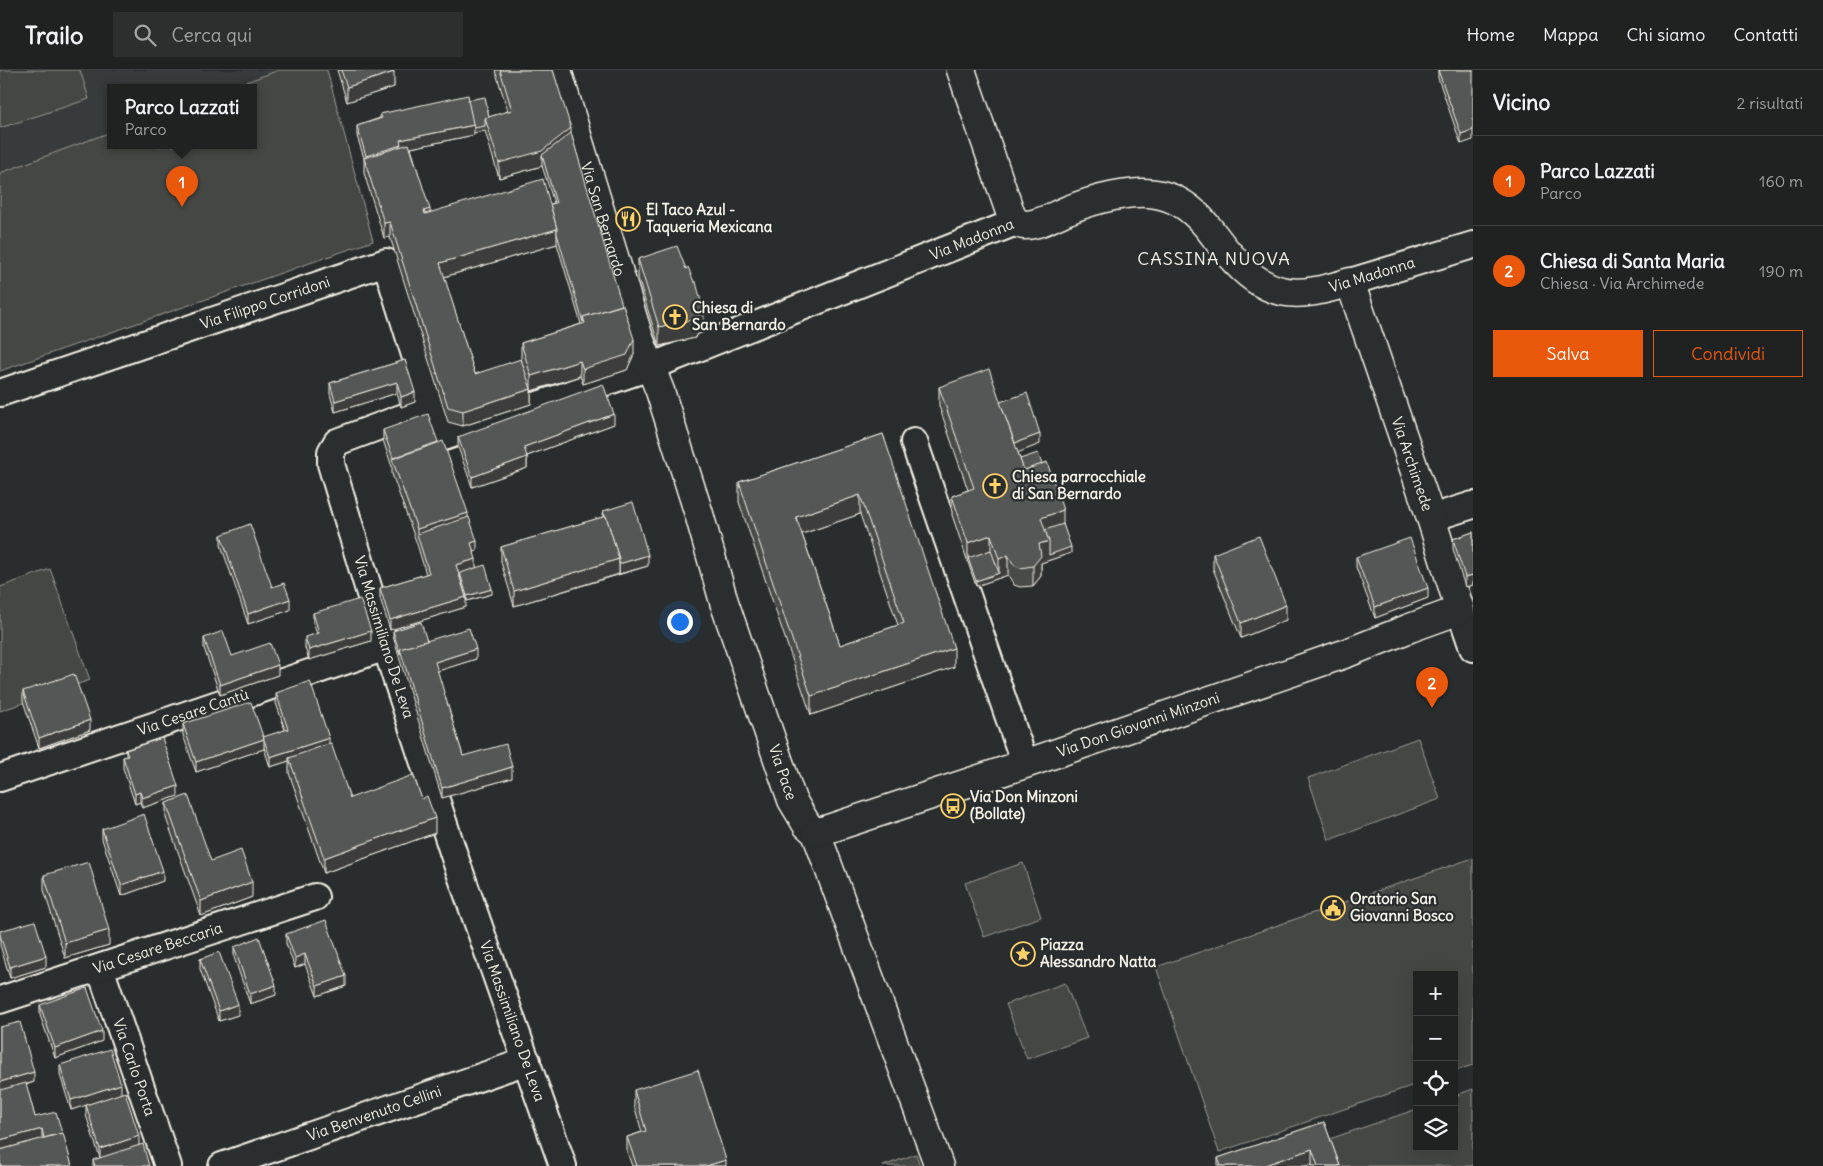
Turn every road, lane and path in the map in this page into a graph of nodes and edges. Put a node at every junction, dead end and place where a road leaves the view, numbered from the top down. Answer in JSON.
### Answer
{"nodes":[{"id":1,"x":557,"y":70,"type":"edge"},
{"id":2,"x":961,"y":70,"type":"edge"},
{"id":3,"x":1016,"y":222,"type":"junction"},
{"id":4,"x":1473,"y":245,"type":"edge"},
{"id":5,"x":1350,"y":282,"type":"junction"},
{"id":6,"x":650,"y":367,"type":"junction"},
{"id":7,"x":0,"y":393,"type":"edge"},
{"id":8,"x":431,"y":407,"type":"junction"},
{"id":9,"x":914,"y":442,"type":"dead end"},
{"id":10,"x":1473,"y":505,"type":"edge"},
{"id":11,"x":1431,"y":518,"type":"junction"},
{"id":12,"x":1460,"y":610,"type":"junction"},
{"id":13,"x":386,"y":647,"type":"junction"},
{"id":14,"x":1473,"y":648,"type":"edge"},
{"id":15,"x":1025,"y":764,"type":"junction"},
{"id":16,"x":0,"y":778,"type":"edge"},
{"id":17,"x":816,"y":833,"type":"junction"},
{"id":18,"x":315,"y":897,"type":"dead end"},
{"id":19,"x":100,"y":968,"type":"junction"},
{"id":20,"x":0,"y":1000,"type":"edge"},
{"id":21,"x":527,"y":1061,"type":"junction"},
{"id":22,"x":168,"y":1166,"type":"edge"},
{"id":23,"x":222,"y":1166,"type":"edge"},
{"id":24,"x":563,"y":1166,"type":"edge"},
{"id":25,"x":939,"y":1166,"type":"edge"}],
"edges":[{"from":1,"to":6,"type":"street","name":"Via San Bernardo"},
{"from":2,"to":3,"type":"street"},
{"from":3,"to":5,"type":"street","name":"Via Madonna"},
{"from":3,"to":6,"type":"street","name":"Via Madonna"},
{"from":4,"to":5,"type":"street","name":"Via Madonna"},
{"from":5,"to":11,"type":"street","name":"Via Archimede"},
{"from":6,"to":8,"type":"street"},
{"from":6,"to":17,"type":"street","name":"Via Pace"},
{"from":7,"to":8,"type":"street","name":"Via Filippo Corridoni"},
{"from":8,"to":13,"type":"street","name":"Via Massimiliano De Leva"},
{"from":9,"to":15,"type":"street"},
{"from":10,"to":11,"type":"street"},
{"from":11,"to":12,"type":"street","name":"Via Archimede"},
{"from":12,"to":14,"type":"street","name":"Via Archimede"},
{"from":12,"to":15,"type":"street","name":"Via Don Giovanni Minzoni"},
{"from":13,"to":16,"type":"street","name":"Via Cesare Cantù"},
{"from":13,"to":21,"type":"street","name":"Via Massimiliano De Leva"},
{"from":15,"to":17,"type":"street","name":"Via Don Giovanni Minzoni"},
{"from":17,"to":25,"type":"street","name":"Via Pace"},
{"from":18,"to":19,"type":"street","name":"Via Cesare Beccaria"},
{"from":19,"to":20,"type":"street","name":"Via Cesare Beccaria"},
{"from":19,"to":22,"type":"street","name":"Via Carlo Porta"},
{"from":21,"to":23,"type":"street","name":"Via Benvenuto Cellini"},
{"from":21,"to":24,"type":"street","name":"Via Massimiliano De Leva"}]}
